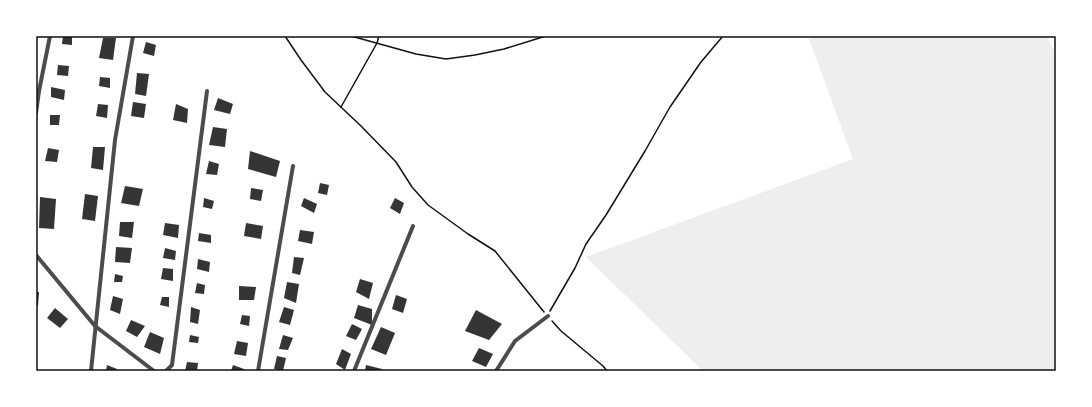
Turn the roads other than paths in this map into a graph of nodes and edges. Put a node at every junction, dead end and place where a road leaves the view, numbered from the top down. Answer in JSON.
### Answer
{"nodes":[{"id":1,"x":50,"y":36,"type":"edge"},
{"id":2,"x":133,"y":36,"type":"edge"},
{"id":3,"x":207,"y":91,"type":"dead end"},
{"id":4,"x":36,"y":112,"type":"edge"},
{"id":5,"x":293,"y":166,"type":"dead end"},
{"id":6,"x":413,"y":226,"type":"dead end"},
{"id":7,"x":36,"y":255,"type":"edge"},
{"id":8,"x":548,"y":316,"type":"road end"},
{"id":9,"x":95,"y":326,"type":"junction"},
{"id":10,"x":91,"y":371,"type":"edge"},
{"id":11,"x":154,"y":371,"type":"edge"},
{"id":12,"x":166,"y":371,"type":"edge"},
{"id":13,"x":258,"y":371,"type":"edge"},
{"id":14,"x":354,"y":371,"type":"edge"},
{"id":15,"x":496,"y":371,"type":"edge"}],
"edges":[{"from":1,"to":4,"type":"street"},
{"from":2,"to":9,"type":"street"},
{"from":3,"to":12,"type":"street"},
{"from":5,"to":13,"type":"street"},
{"from":6,"to":14,"type":"street"},
{"from":7,"to":9,"type":"street"},
{"from":8,"to":15,"type":"street"},
{"from":9,"to":10,"type":"street"},
{"from":9,"to":11,"type":"street"}]}
